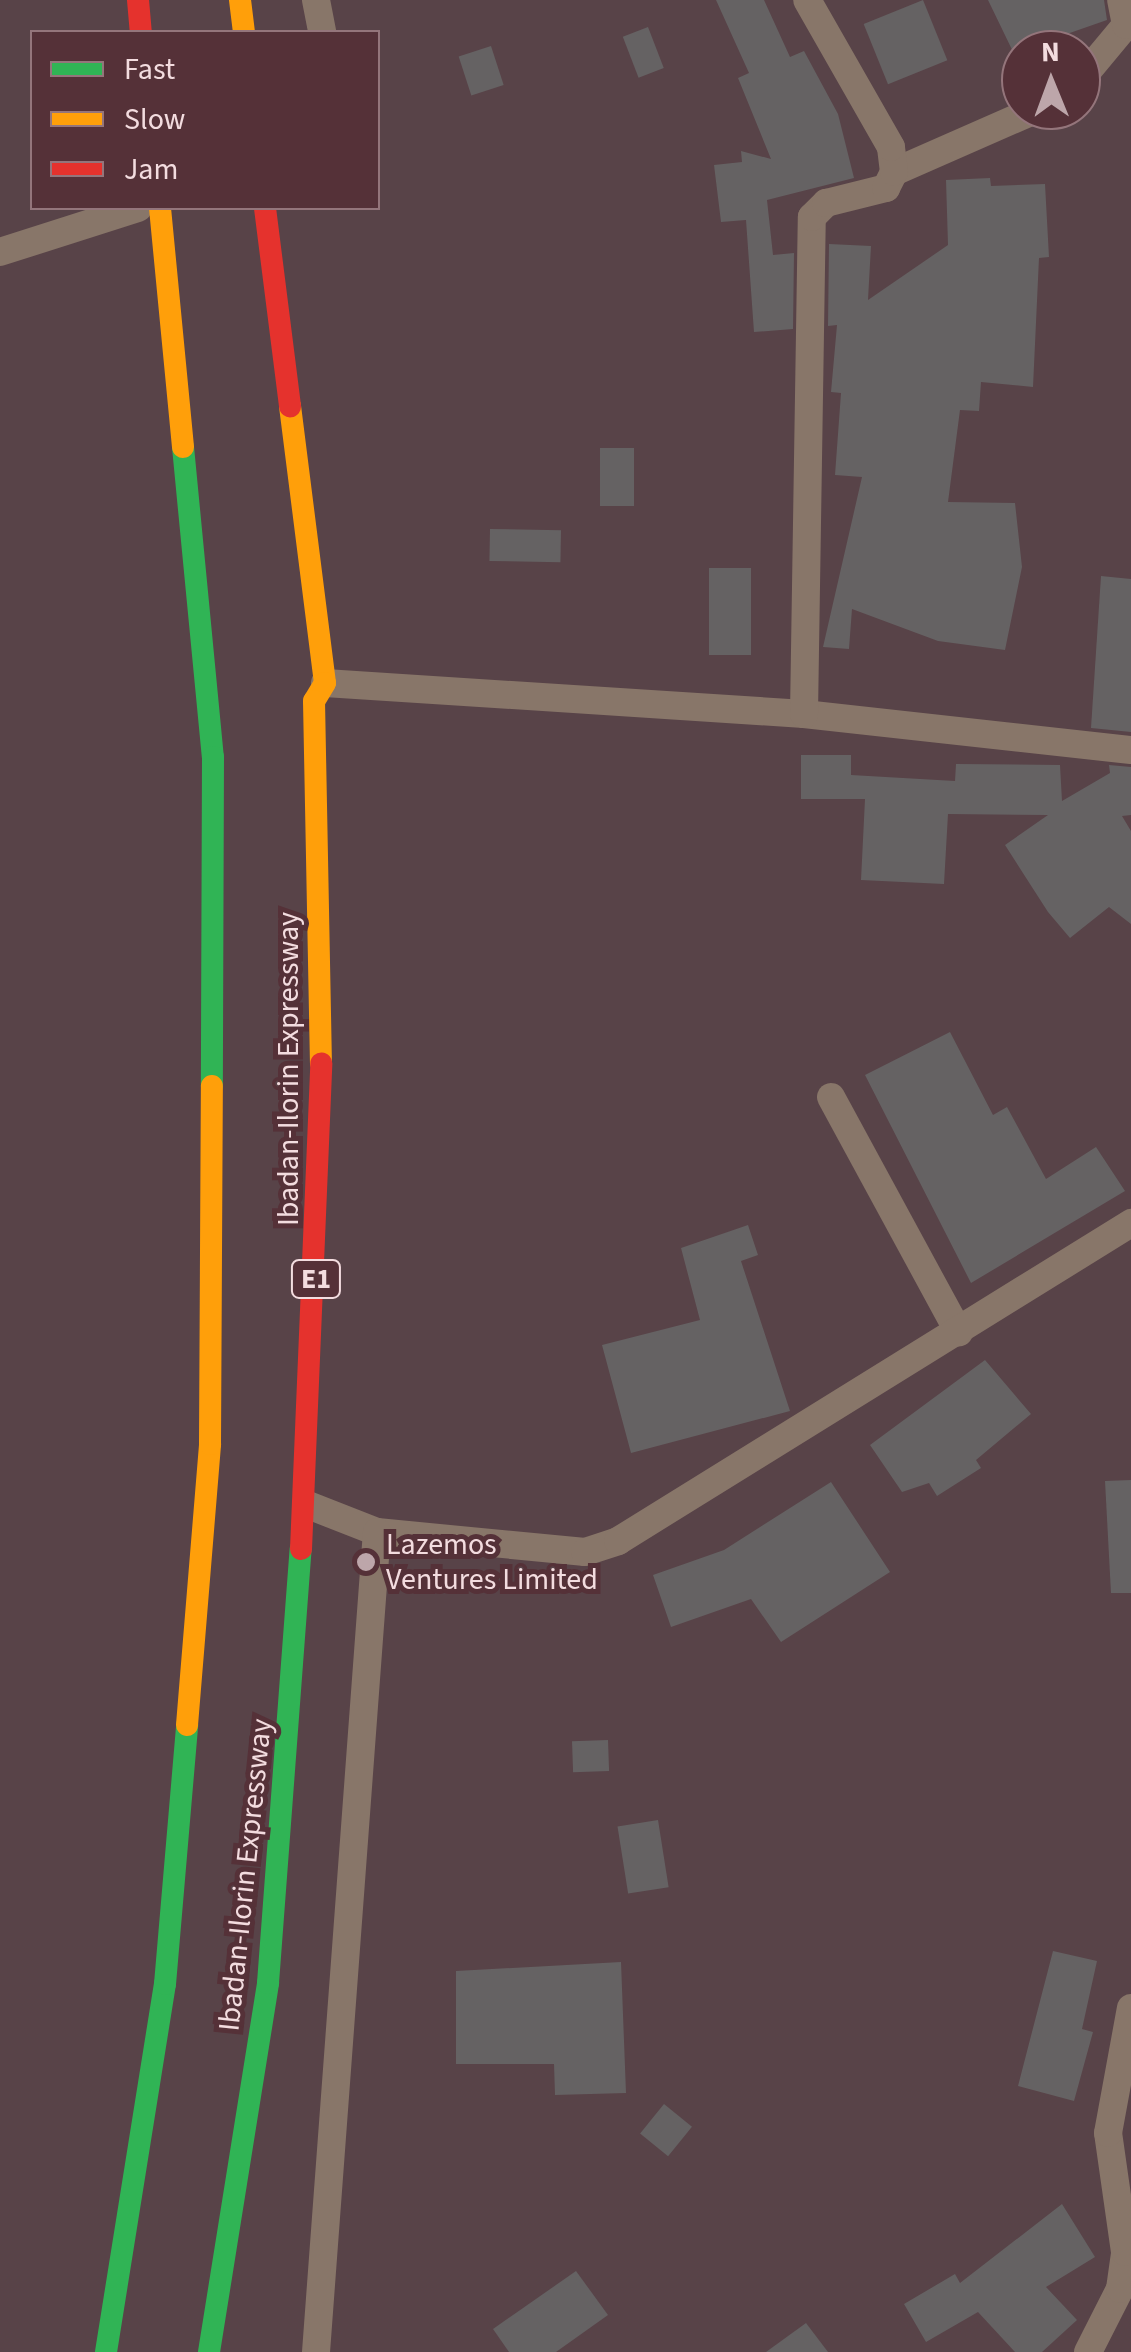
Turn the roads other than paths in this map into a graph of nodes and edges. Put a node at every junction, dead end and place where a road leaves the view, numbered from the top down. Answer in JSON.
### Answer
{"nodes":[{"id":1,"x":138,"y":0,"type":"edge"},
{"id":2,"x":240,"y":0,"type":"edge"},
{"id":3,"x":316,"y":0,"type":"edge"},
{"id":4,"x":808,"y":0,"type":"edge"},
{"id":5,"x":1122,"y":0,"type":"edge"},
{"id":6,"x":142,"y":30,"type":"edge"},
{"id":7,"x":244,"y":30,"type":"edge"},
{"id":8,"x":322,"y":30,"type":"edge"},
{"id":9,"x":1101,"y":54,"type":"edge"},
{"id":10,"x":1001,"y":125,"type":"edge"},
{"id":11,"x":894,"y":172,"type":"junction"},
{"id":12,"x":132,"y":210,"type":"edge"},
{"id":13,"x":160,"y":210,"type":"edge"},
{"id":14,"x":265,"y":210,"type":"edge"},
{"id":15,"x":0,"y":252,"type":"edge"},
{"id":16,"x":325,"y":682,"type":"junction"},
{"id":17,"x":804,"y":714,"type":"junction"},
{"id":18,"x":1131,"y":750,"type":"edge"},
{"id":19,"x":831,"y":1097,"type":"dead end"},
{"id":20,"x":1131,"y":1223,"type":"edge"},
{"id":21,"x":958,"y":1333,"type":"junction"},
{"id":22,"x":308,"y":1505,"type":"junction"},
{"id":23,"x":376,"y":1532,"type":"junction"},
{"id":24,"x":1131,"y":2008,"type":"edge"},
{"id":25,"x":1120,"y":2134,"type":"edge"},
{"id":26,"x":106,"y":2352,"type":"edge"},
{"id":27,"x":210,"y":2352,"type":"edge"},
{"id":28,"x":316,"y":2352,"type":"edge"},
{"id":29,"x":1088,"y":2352,"type":"edge"}],
"edges":[{"from":1,"to":6,"type":"highway"},
{"from":2,"to":7,"type":"highway"},
{"from":3,"to":8,"type":"street"},
{"from":4,"to":11,"type":"street"},
{"from":5,"to":9,"type":"street"},
{"from":10,"to":11,"type":"street"},
{"from":11,"to":17,"type":"street"},
{"from":12,"to":15,"type":"street"},
{"from":13,"to":26,"type":"highway"},
{"from":14,"to":16,"type":"highway","name":"Ibadan-Ilorin Expressway","number":"E1"},
{"from":16,"to":17,"type":"street"},
{"from":16,"to":22,"type":"highway","name":"Ibadan-Ilorin Expressway","number":"E1"},
{"from":17,"to":18,"type":"street"},
{"from":19,"to":21,"type":"street"},
{"from":20,"to":21,"type":"street"},
{"from":21,"to":23,"type":"street"},
{"from":22,"to":23,"type":"street"},
{"from":22,"to":27,"type":"highway","name":"Ibadan-Ilorin Expressway","number":"E1"},
{"from":23,"to":28,"type":"street"},
{"from":24,"to":25,"type":"street"},
{"from":25,"to":29,"type":"street"}]}
